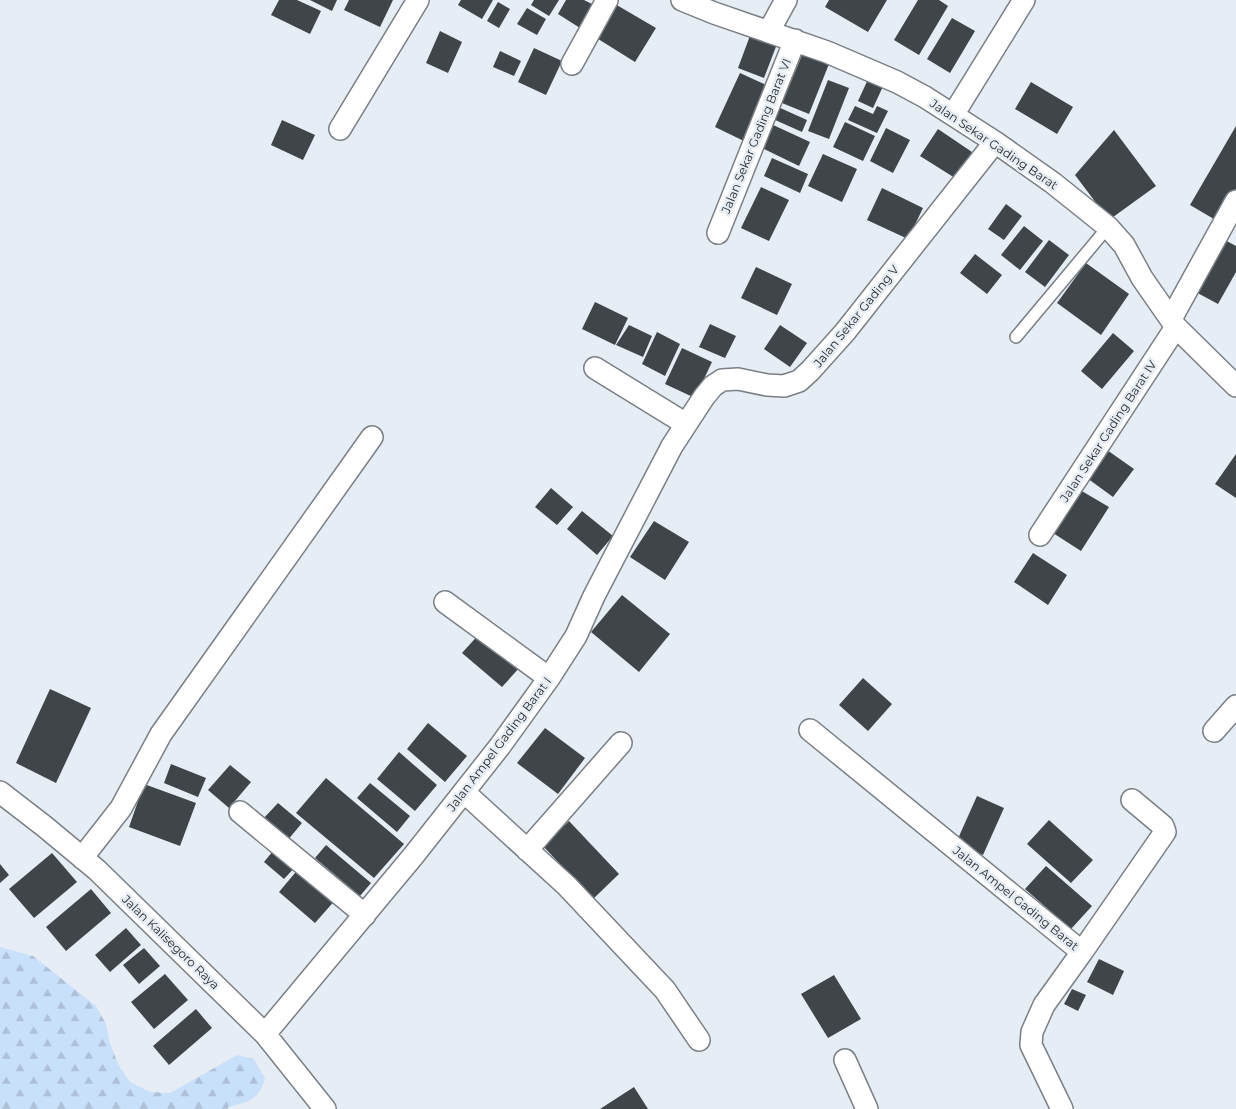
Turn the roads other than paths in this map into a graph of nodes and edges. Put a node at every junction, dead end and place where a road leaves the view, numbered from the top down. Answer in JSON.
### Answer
{"nodes":[{"id":1,"x":418,"y":0,"type":"edge"},
{"id":2,"x":608,"y":0,"type":"edge"},
{"id":3,"x":682,"y":0,"type":"edge"},
{"id":4,"x":786,"y":0,"type":"edge"},
{"id":5,"x":1024,"y":0,"type":"edge"},
{"id":6,"x":769,"y":31,"type":"junction"},
{"id":7,"x":795,"y":40,"type":"junction"},
{"id":8,"x":572,"y":64,"type":"dead end"},
{"id":9,"x":953,"y":115,"type":"junction"},
{"id":10,"x":340,"y":129,"type":"dead end"},
{"id":11,"x":995,"y":142,"type":"junction"},
{"id":12,"x":1236,"y":201,"type":"edge"},
{"id":13,"x":1108,"y":227,"type":"junction"},
{"id":14,"x":718,"y":233,"type":"dead end"},
{"id":15,"x":1173,"y":323,"type":"junction"},
{"id":16,"x":1016,"y":337,"type":"dead end"},
{"id":17,"x":595,"y":368,"type":"dead end"},
{"id":18,"x":1235,"y":383,"type":"edge"},
{"id":19,"x":686,"y":424,"type":"junction"},
{"id":20,"x":372,"y":437,"type":"dead end"},
{"id":21,"x":1040,"y":535,"type":"dead end"},
{"id":22,"x":445,"y":602,"type":"dead end"},
{"id":23,"x":549,"y":678,"type":"junction"},
{"id":24,"x":1236,"y":706,"type":"edge"},
{"id":25,"x":810,"y":730,"type":"dead end"},
{"id":26,"x":1214,"y":732,"type":"dead end"},
{"id":27,"x":622,"y":743,"type":"dead end"},
{"id":28,"x":0,"y":792,"type":"edge"},
{"id":29,"x":464,"y":792,"type":"junction"},
{"id":30,"x":1132,"y":800,"type":"dead end"},
{"id":31,"x":240,"y":812,"type":"dead end"},
{"id":32,"x":527,"y":850,"type":"junction"},
{"id":33,"x":82,"y":858,"type":"junction"},
{"id":34,"x":365,"y":915,"type":"junction"},
{"id":35,"x":1082,"y":952,"type":"junction"},
{"id":36,"x":265,"y":1034,"type":"junction"},
{"id":37,"x":699,"y":1040,"type":"dead end"},
{"id":38,"x":845,"y":1060,"type":"dead end"},
{"id":39,"x":325,"y":1109,"type":"edge"},
{"id":40,"x":867,"y":1109,"type":"edge"},
{"id":41,"x":1062,"y":1109,"type":"edge"}],
"edges":[{"from":1,"to":10,"type":"street"},
{"from":2,"to":8,"type":"street"},
{"from":3,"to":6,"type":"street","name":"Jalan Sekar Gading Barat"},
{"from":4,"to":6,"type":"street"},
{"from":5,"to":9,"type":"street"},
{"from":6,"to":7,"type":"street","name":"Jalan Sekar Gading Barat"},
{"from":7,"to":9,"type":"street","name":"Jalan Sekar Gading Barat"},
{"from":7,"to":14,"type":"street","name":"Jalan Sekar Gading Barat VI"},
{"from":9,"to":11,"type":"street","name":"Jalan Sekar Gading Barat"},
{"from":11,"to":13,"type":"street","name":"Jalan Sekar Gading Barat"},
{"from":11,"to":19,"type":"street","name":"Jalan Sekar Gading V"},
{"from":12,"to":15,"type":"street","name":"Jalan Sekar Gading Barat IV"},
{"from":13,"to":15,"type":"street","name":"Jalan Sekar Gading Barat"},
{"from":13,"to":16,"type":"lane"},
{"from":15,"to":18,"type":"street","name":"Jalan Sekar Gading Barat"},
{"from":15,"to":21,"type":"street","name":"Jalan Sekar Gading Barat IV"},
{"from":17,"to":19,"type":"street"},
{"from":19,"to":23,"type":"street","name":"Jalan Ampel Gading Barat I"},
{"from":20,"to":33,"type":"street"},
{"from":22,"to":23,"type":"street"},
{"from":23,"to":29,"type":"street","name":"Jalan Ampel Gading Barat I"},
{"from":24,"to":26,"type":"street"},
{"from":25,"to":35,"type":"street","name":"Jalan Ampel Gading Barat"},
{"from":27,"to":32,"type":"street"},
{"from":28,"to":33,"type":"street","name":"Jalan Kalisegoro Raya"},
{"from":29,"to":32,"type":"street"},
{"from":29,"to":34,"type":"street","name":"Jalan Ampel Gading Barat I"},
{"from":30,"to":35,"type":"street"},
{"from":31,"to":34,"type":"street"},
{"from":32,"to":37,"type":"street"},
{"from":33,"to":36,"type":"street","name":"Jalan Kalisegoro Raya"},
{"from":34,"to":36,"type":"street","name":"Jalan Ampel Gading Barat I"},
{"from":35,"to":41,"type":"street","name":"Jalan Ampel Gading Barat"},
{"from":36,"to":39,"type":"street","name":"Jalan Kalisegoro Raya"},
{"from":38,"to":40,"type":"street"}]}
